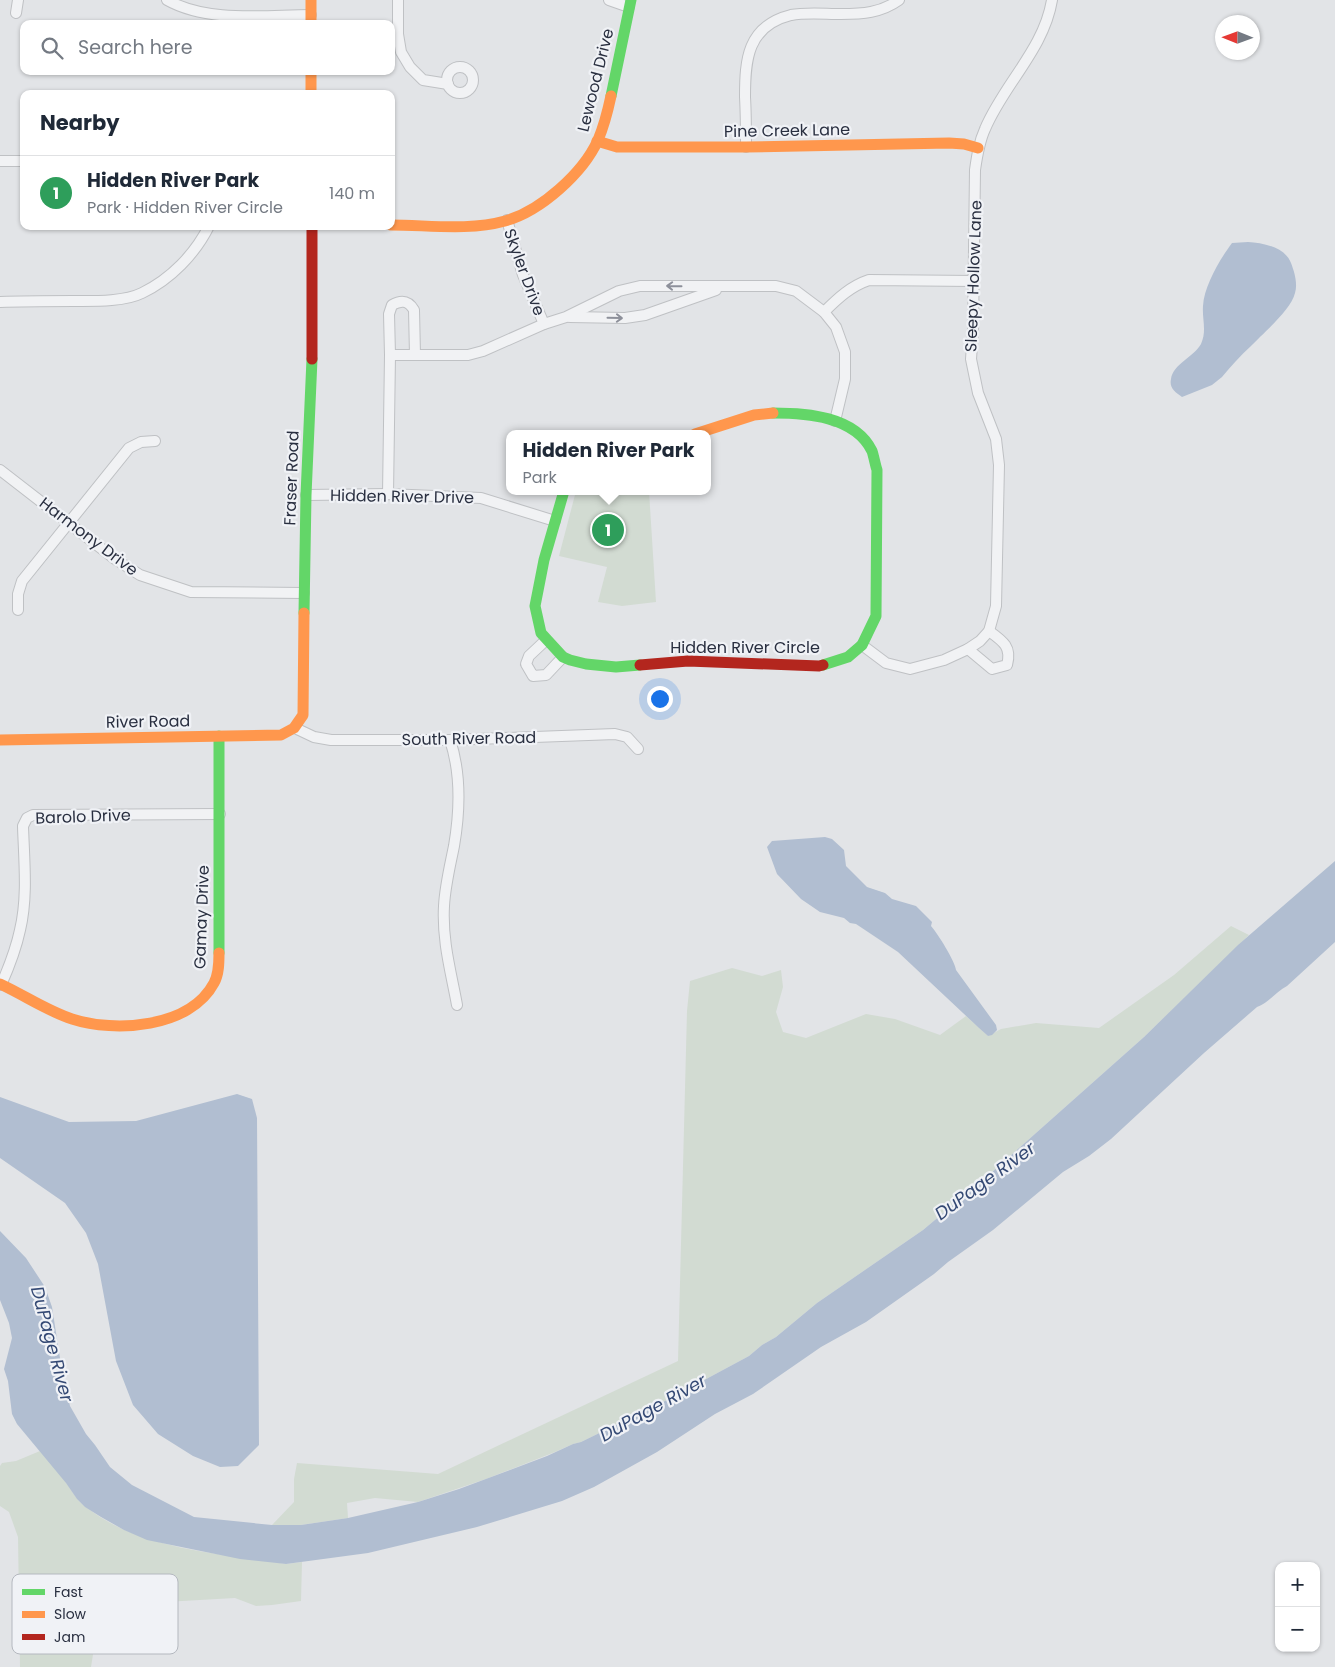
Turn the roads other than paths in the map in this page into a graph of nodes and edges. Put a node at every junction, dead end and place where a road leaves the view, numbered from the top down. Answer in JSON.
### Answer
{"nodes":[{"id":1,"x":18,"y":0,"type":"edge"},
{"id":2,"x":167,"y":0,"type":"edge"},
{"id":3,"x":311,"y":0,"type":"edge"},
{"id":4,"x":398,"y":0,"type":"edge"},
{"id":5,"x":609,"y":0,"type":"edge"},
{"id":6,"x":899,"y":0,"type":"edge"},
{"id":7,"x":1052,"y":0,"type":"edge"},
{"id":8,"x":630,"y":3,"type":"edge"},
{"id":9,"x":16,"y":13,"type":"dead end"},
{"id":10,"x":311,"y":19,"type":"edge"},
{"id":11,"x":311,"y":75,"type":"edge"},
{"id":12,"x":448,"y":84,"type":"dead end"},
{"id":13,"x":311,"y":90,"type":"edge"},
{"id":14,"x":597,"y":142,"type":"junction"},
{"id":15,"x":746,"y":147,"type":"junction"},
{"id":16,"x":978,"y":148,"type":"junction"},
{"id":17,"x":0,"y":161,"type":"edge"},
{"id":18,"x":20,"y":161,"type":"edge"},
{"id":19,"x":507,"y":220,"type":"junction"},
{"id":20,"x":395,"y":225,"type":"edge"},
{"id":21,"x":207,"y":230,"type":"edge"},
{"id":22,"x":312,"y":230,"type":"edge"},
{"id":23,"x":974,"y":281,"type":"junction"},
{"id":24,"x":723,"y":287,"type":"junction"},
{"id":25,"x":0,"y":302,"type":"edge"},
{"id":26,"x":824,"y":312,"type":"junction"},
{"id":27,"x":566,"y":317,"type":"junction"},
{"id":28,"x":544,"y":324,"type":"junction"},
{"id":29,"x":390,"y":354,"type":"junction"},
{"id":30,"x":415,"y":355,"type":"junction"},
{"id":31,"x":835,"y":421,"type":"junction"},
{"id":32,"x":711,"y":430,"type":"edge"},
{"id":33,"x":155,"y":441,"type":"dead end"},
{"id":34,"x":0,"y":470,"type":"edge"},
{"id":35,"x":388,"y":494,"type":"junction"},
{"id":36,"x":306,"y":495,"type":"junction"},
{"id":37,"x":563,"y":495,"type":"edge"},
{"id":38,"x":555,"y":521,"type":"junction"},
{"id":39,"x":68,"y":522,"type":"junction"},
{"id":40,"x":304,"y":593,"type":"junction"},
{"id":41,"x":18,"y":610,"type":"dead end"},
{"id":42,"x":989,"y":631,"type":"junction"},
{"id":43,"x":546,"y":640,"type":"junction"},
{"id":44,"x":862,"y":645,"type":"junction"},
{"id":45,"x":968,"y":649,"type":"junction"},
{"id":46,"x":562,"y":657,"type":"junction"},
{"id":47,"x":295,"y":728,"type":"junction"},
{"id":48,"x":219,"y":736,"type":"junction"},
{"id":49,"x":0,"y":740,"type":"edge"},
{"id":50,"x":450,"y":740,"type":"junction"},
{"id":51,"x":638,"y":750,"type":"dead end"},
{"id":52,"x":220,"y":814,"type":"junction"},
{"id":53,"x":0,"y":984,"type":"edge"},
{"id":54,"x":457,"y":1005,"type":"dead end"}],
"edges":[{"from":1,"to":9,"type":"street"},
{"from":2,"to":10,"type":"street"},
{"from":3,"to":10,"type":"street"},
{"from":4,"to":12,"type":"street"},
{"from":5,"to":8,"type":"street"},
{"from":6,"to":15,"type":"street"},
{"from":7,"to":16,"type":"street","name":"Sleepy Hollow Lane"},
{"from":8,"to":14,"type":"street","name":"Lewood Drive"},
{"from":11,"to":13,"type":"street"},
{"from":14,"to":15,"type":"street","name":"Pine Creek Lane"},
{"from":14,"to":19,"type":"street","name":"Lewood Drive"},
{"from":15,"to":16,"type":"street","name":"Pine Creek Lane"},
{"from":16,"to":23,"type":"street","name":"Sleepy Hollow Lane"},
{"from":17,"to":18,"type":"street"},
{"from":19,"to":20,"type":"street","name":"Lewood Drive"},
{"from":19,"to":28,"type":"street","name":"Skyler Drive"},
{"from":21,"to":25,"type":"street"},
{"from":22,"to":36,"type":"street","name":"Fraser Road"},
{"from":23,"to":26,"type":"street"},
{"from":23,"to":42,"type":"street","name":"Sleepy Hollow Lane"},
{"from":24,"to":26,"type":"street"},
{"from":27,"to":24,"type":"street","one_way":true},
{"from":24,"to":27,"type":"street","one_way":true},
{"from":26,"to":31,"type":"street"},
{"from":27,"to":28,"type":"street"},
{"from":28,"to":30,"type":"street"},
{"from":29,"to":30,"type":"street"},
{"from":29,"to":30,"type":"street"},
{"from":29,"to":35,"type":"street"},
{"from":31,"to":32,"type":"street","name":"Hidden River Circle"},
{"from":31,"to":44,"type":"street","name":"Hidden River Circle"},
{"from":33,"to":39,"type":"street"},
{"from":34,"to":39,"type":"street","name":"Harmony Drive"},
{"from":35,"to":36,"type":"street","name":"Hidden River Drive"},
{"from":35,"to":38,"type":"street","name":"Hidden River Drive"},
{"from":36,"to":40,"type":"street","name":"Fraser Road"},
{"from":37,"to":38,"type":"street"},
{"from":38,"to":43,"type":"street"},
{"from":39,"to":40,"type":"street","name":"Harmony Drive"},
{"from":39,"to":41,"type":"street"},
{"from":40,"to":47,"type":"street","name":"Fraser Road"},
{"from":42,"to":45,"type":"street"},
{"from":42,"to":45,"type":"street"},
{"from":43,"to":46,"type":"street"},
{"from":43,"to":46,"type":"street"},
{"from":44,"to":45,"type":"street"},
{"from":44,"to":46,"type":"street","name":"Hidden River Circle"},
{"from":47,"to":48,"type":"street","name":"River Road"},
{"from":47,"to":50,"type":"street","name":"South River Road"},
{"from":48,"to":49,"type":"street","name":"River Road"},
{"from":48,"to":52,"type":"street","name":"Gamay Drive"},
{"from":50,"to":51,"type":"street","name":"South River Road"},
{"from":50,"to":54,"type":"street"},
{"from":52,"to":53,"type":"street","name":"Barolo Drive"},
{"from":52,"to":53,"type":"street","name":"Gamay Drive"}]}
